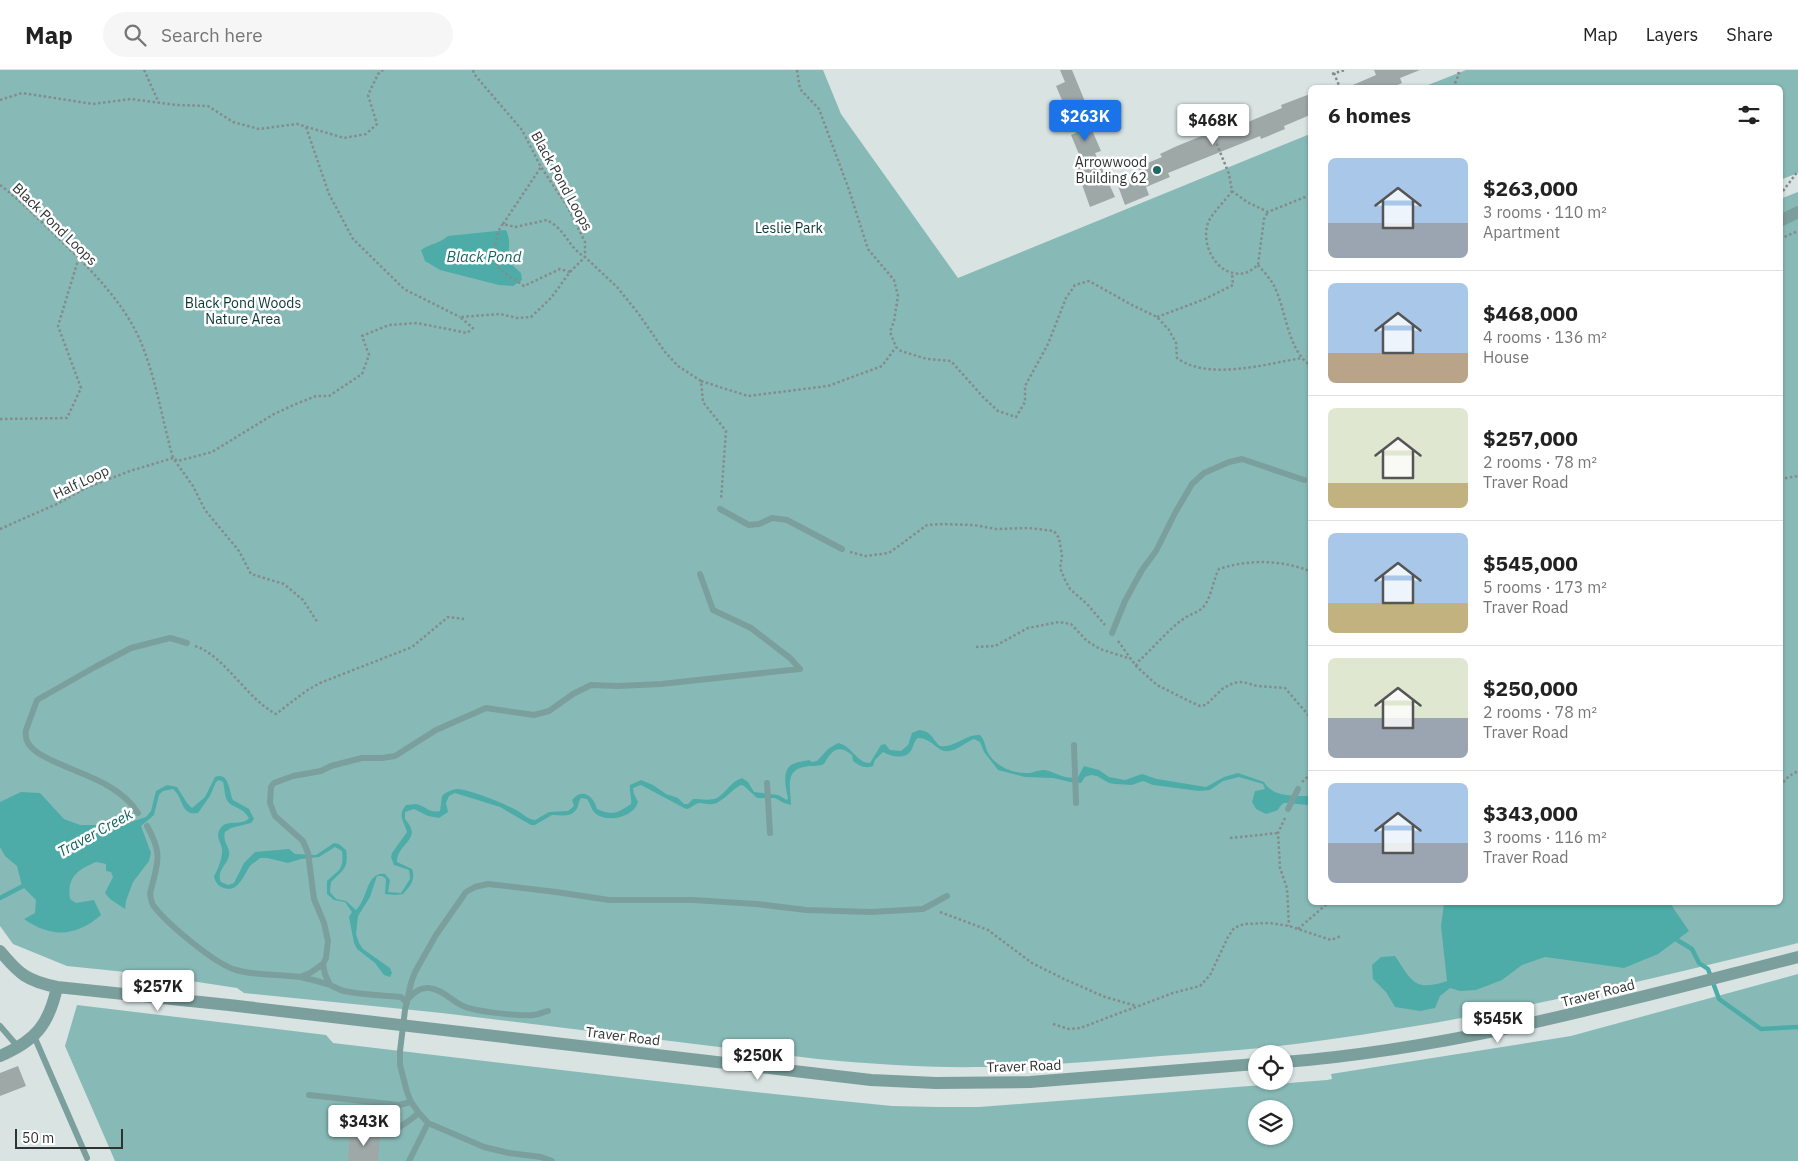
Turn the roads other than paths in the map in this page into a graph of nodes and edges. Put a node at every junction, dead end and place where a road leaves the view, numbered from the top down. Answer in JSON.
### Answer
{"nodes":[{"id":1,"x":1798,"y":212,"type":"edge"},
{"id":2,"x":1783,"y":220,"type":"edge"},
{"id":3,"x":1304,"y":480,"type":"dead end"},
{"id":4,"x":720,"y":509,"type":"road end"},
{"id":5,"x":842,"y":549,"type":"road end"},
{"id":6,"x":700,"y":574,"type":"dead end"},
{"id":7,"x":1112,"y":633,"type":"road end"},
{"id":8,"x":187,"y":643,"type":"road end"},
{"id":9,"x":1074,"y":744,"type":"dead end"},
{"id":10,"x":767,"y":783,"type":"dead end"},
{"id":11,"x":1298,"y":788,"type":"dead end"},
{"id":12,"x":1076,"y":803,"type":"dead end"},
{"id":13,"x":1288,"y":809,"type":"road end"},
{"id":14,"x":138,"y":813,"type":"dead end"},
{"id":15,"x":147,"y":826,"type":"dead end"},
{"id":16,"x":770,"y":833,"type":"dead end"},
{"id":17,"x":947,"y":896,"type":"dead end"},
{"id":18,"x":0,"y":951,"type":"edge"},
{"id":19,"x":1798,"y":956,"type":"edge"},
{"id":20,"x":323,"y":964,"type":"junction"},
{"id":21,"x":300,"y":977,"type":"junction"},
{"id":22,"x":330,"y":985,"type":"junction"},
{"id":23,"x":57,"y":987,"type":"junction"},
{"id":24,"x":407,"y":1001,"type":"junction"},
{"id":25,"x":548,"y":1011,"type":"dead end"},
{"id":26,"x":0,"y":1026,"type":"edge"},
{"id":27,"x":404,"y":1026,"type":"junction"},
{"id":28,"x":34,"y":1036,"type":"junction"},
{"id":29,"x":19,"y":1048,"type":"junction"},
{"id":30,"x":0,"y":1056,"type":"edge"},
{"id":31,"x":1293,"y":1061,"type":"edge"},
{"id":32,"x":1248,"y":1065,"type":"edge"},
{"id":33,"x":309,"y":1095,"type":"dead end"},
{"id":34,"x":411,"y":1102,"type":"junction"},
{"id":35,"x":419,"y":1113,"type":"junction"},
{"id":36,"x":428,"y":1123,"type":"junction"},
{"id":37,"x":383,"y":1132,"type":"dead end"},
{"id":38,"x":87,"y":1158,"type":"dead end"},
{"id":39,"x":409,"y":1161,"type":"edge"},
{"id":40,"x":552,"y":1161,"type":"edge"}],
"edges":[{"from":1,"to":2,"type":"street"},
{"from":3,"to":7,"type":"lane"},
{"from":4,"to":5,"type":"lane"},
{"from":6,"to":20,"type":"lane"},
{"from":8,"to":14,"type":"lane"},
{"from":9,"to":12,"type":"lane"},
{"from":10,"to":16,"type":"lane"},
{"from":11,"to":13,"type":"lane"},
{"from":15,"to":21,"type":"lane"},
{"from":17,"to":24,"type":"lane"},
{"from":18,"to":23,"type":"street","name":"Traver Road"},
{"from":19,"to":31,"type":"street","name":"Traver Road"},
{"from":20,"to":21,"type":"lane"},
{"from":20,"to":22,"type":"lane"},
{"from":21,"to":22,"type":"lane"},
{"from":22,"to":24,"type":"lane"},
{"from":23,"to":27,"type":"street","name":"Traver Road"},
{"from":23,"to":28,"type":"street"},
{"from":24,"to":25,"type":"lane"},
{"from":24,"to":27,"type":"lane"},
{"from":26,"to":29,"type":"lane"},
{"from":27,"to":32,"type":"street","name":"Traver Road"},
{"from":27,"to":34,"type":"lane"},
{"from":28,"to":29,"type":"street"},
{"from":28,"to":38,"type":"lane"},
{"from":29,"to":30,"type":"street"},
{"from":33,"to":34,"type":"lane"},
{"from":34,"to":35,"type":"lane"},
{"from":35,"to":36,"type":"lane"},
{"from":35,"to":37,"type":"lane"},
{"from":36,"to":39,"type":"lane"},
{"from":36,"to":40,"type":"lane"}]}
